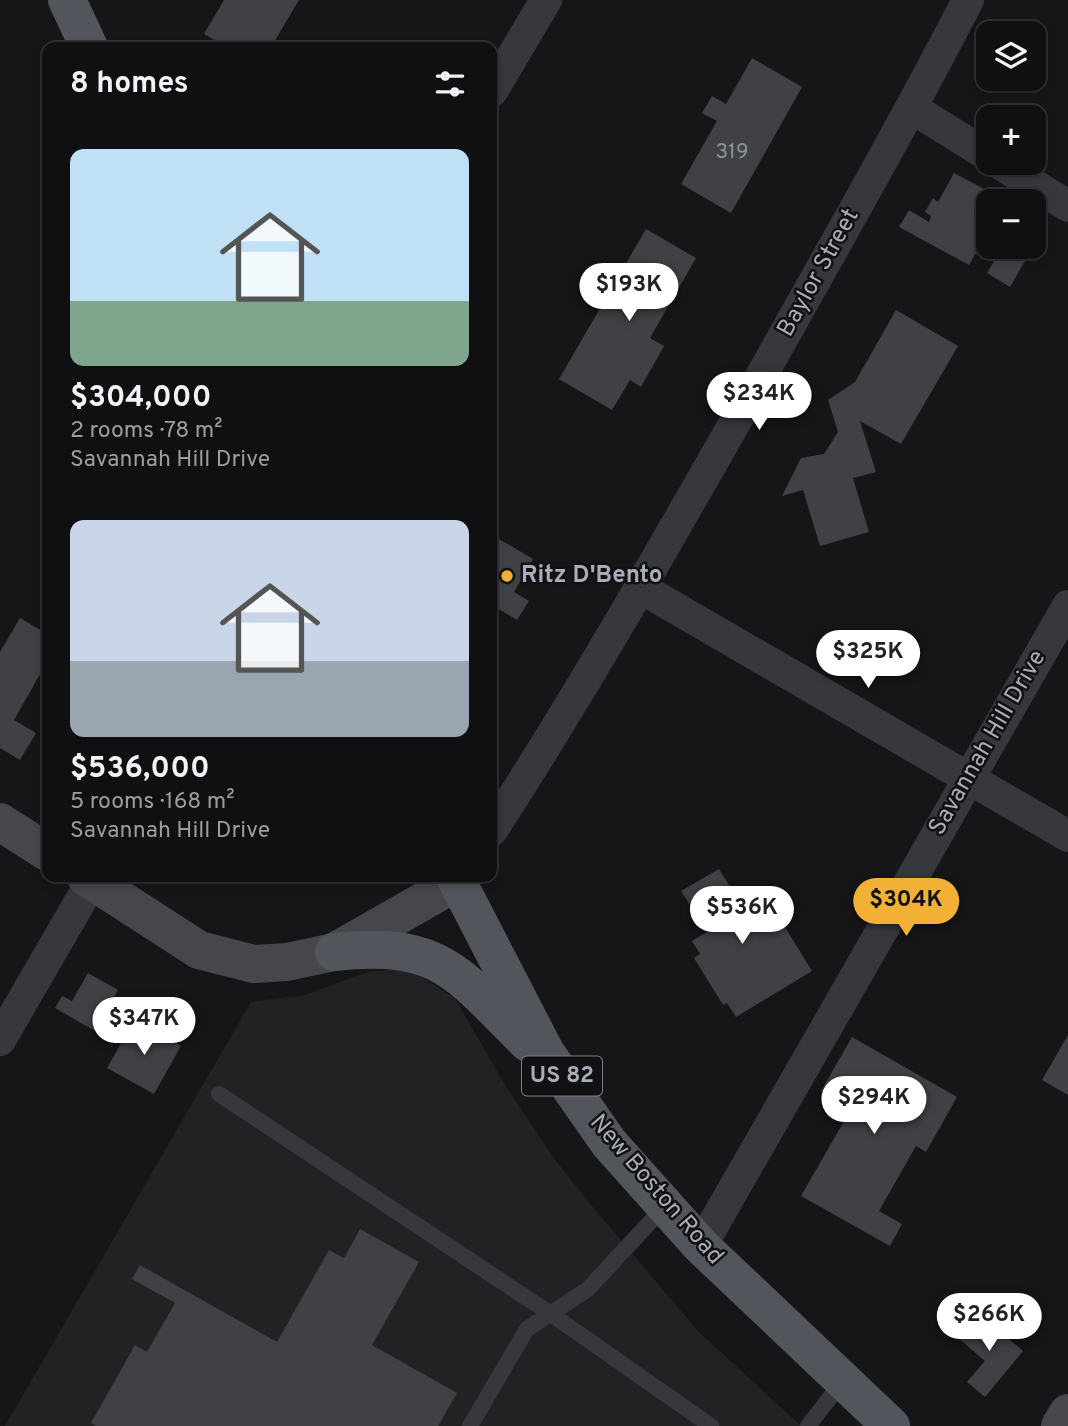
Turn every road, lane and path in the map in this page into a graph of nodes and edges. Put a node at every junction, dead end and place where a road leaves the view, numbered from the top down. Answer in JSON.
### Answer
{"nodes":[{"id":1,"x":66,"y":0,"type":"edge"},
{"id":2,"x":546,"y":0,"type":"edge"},
{"id":3,"x":968,"y":0,"type":"edge"},
{"id":4,"x":87,"y":42,"type":"edge"},
{"id":5,"x":497,"y":83,"type":"edge"},
{"id":6,"x":912,"y":108,"type":"junction"},
{"id":7,"x":976,"y":148,"type":"edge"},
{"id":8,"x":1018,"y":175,"type":"edge"},
{"id":9,"x":1068,"y":206,"type":"edge"},
{"id":10,"x":641,"y":588,"type":"junction"},
{"id":11,"x":1068,"y":606,"type":"edge"},
{"id":12,"x":968,"y":778,"type":"junction"},
{"id":13,"x":0,"y":822,"type":"edge"},
{"id":14,"x":497,"y":823,"type":"edge"},
{"id":15,"x":1068,"y":836,"type":"edge"},
{"id":16,"x":42,"y":849,"type":"edge"},
{"id":17,"x":87,"y":882,"type":"edge"},
{"id":18,"x":94,"y":882,"type":"edge"},
{"id":19,"x":453,"y":882,"type":"edge"},
{"id":20,"x":460,"y":882,"type":"edge"},
{"id":21,"x":334,"y":952,"type":"junction"},
{"id":22,"x":0,"y":1040,"type":"edge"},
{"id":23,"x":562,"y":1076,"type":"junction"},
{"id":24,"x":219,"y":1094,"type":"dead end"},
{"id":25,"x":665,"y":1206,"type":"junction"},
{"id":26,"x":701,"y":1246,"type":"junction"},
{"id":27,"x":551,"y":1314,"type":"junction"},
{"id":28,"x":842,"y":1382,"type":"junction"},
{"id":29,"x":1068,"y":1413,"type":"edge"},
{"id":30,"x":470,"y":1426,"type":"edge"},
{"id":31,"x":711,"y":1426,"type":"edge"},
{"id":32,"x":808,"y":1426,"type":"edge"},
{"id":33,"x":891,"y":1426,"type":"edge"},
{"id":34,"x":1060,"y":1426,"type":"edge"}],
"edges":[{"from":1,"to":4,"type":"main road"},
{"from":2,"to":5,"type":"street"},
{"from":3,"to":6,"type":"street","name":"Baylor Street"},
{"from":6,"to":7,"type":"street"},
{"from":6,"to":10,"type":"street","name":"Baylor Street"},
{"from":8,"to":9,"type":"street"},
{"from":10,"to":12,"type":"street"},
{"from":10,"to":14,"type":"street","name":"Baylor Street"},
{"from":11,"to":12,"type":"street","name":"Savannah Hill Drive"},
{"from":12,"to":15,"type":"street"},
{"from":12,"to":26,"type":"street","name":"Savannah Hill Drive"},
{"from":13,"to":16,"type":"main road"},
{"from":17,"to":22,"type":"street"},
{"from":18,"to":21,"type":"main road"},
{"from":19,"to":21,"type":"main road"},
{"from":20,"to":23,"type":"main road","name":"New Boston Road","number":"US 82"},
{"from":21,"to":23,"type":"main road"},
{"from":23,"to":25,"type":"main road","name":"New Boston Road","number":"US 82"},
{"from":24,"to":27,"type":"lane"},
{"from":25,"to":26,"type":"main road","name":"New Boston Road","number":"US 82"},
{"from":25,"to":27,"type":"lane"},
{"from":26,"to":28,"type":"main road","name":"New Boston Road","number":"US 82"},
{"from":27,"to":30,"type":"lane"},
{"from":27,"to":31,"type":"lane"},
{"from":28,"to":32,"type":"lane"},
{"from":28,"to":33,"type":"main road","name":"New Boston Road","number":"US 82"},
{"from":29,"to":34,"type":"main road"}]}
